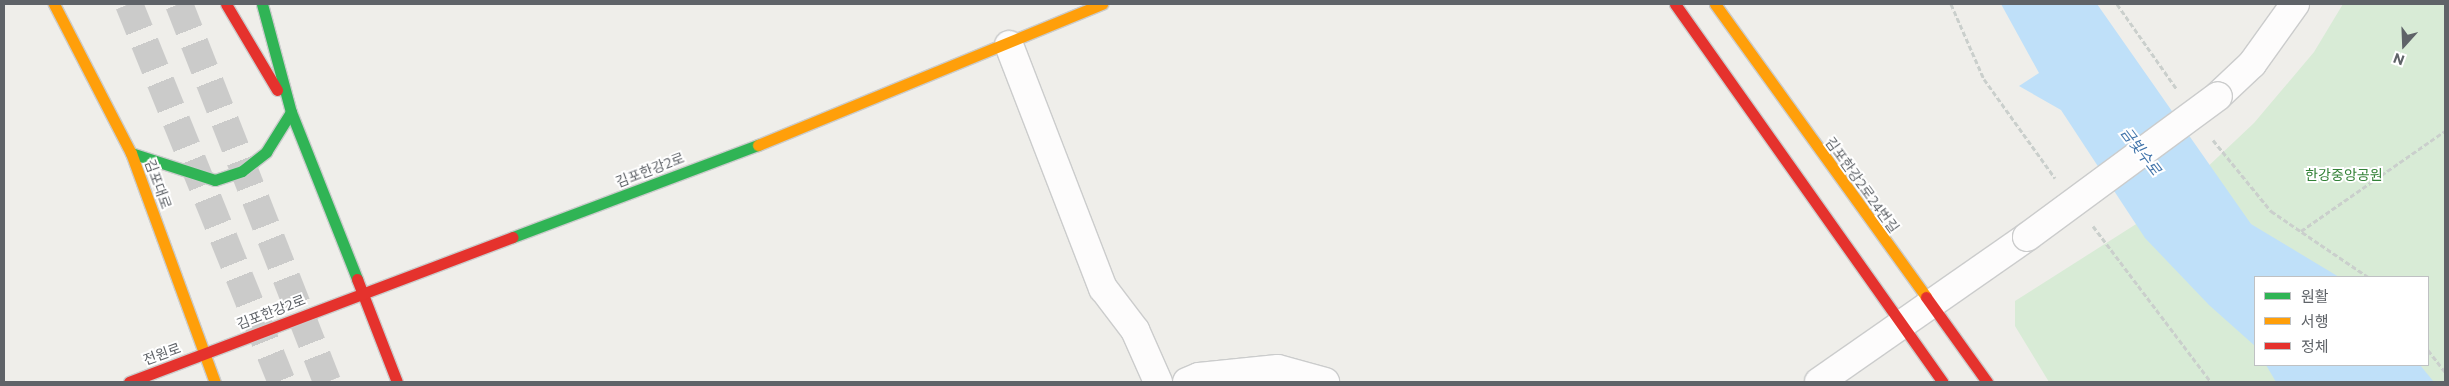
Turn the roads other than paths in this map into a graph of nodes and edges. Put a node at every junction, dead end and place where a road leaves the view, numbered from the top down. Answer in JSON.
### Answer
{"nodes":[{"id":1,"x":54,"y":4,"type":"edge"},
{"id":2,"x":226,"y":4,"type":"edge"},
{"id":3,"x":262,"y":4,"type":"edge"},
{"id":4,"x":1102,"y":4,"type":"edge"},
{"id":5,"x":1675,"y":4,"type":"edge"},
{"id":6,"x":1715,"y":4,"type":"edge"},
{"id":7,"x":2295,"y":4,"type":"edge"},
{"id":8,"x":1009,"y":44,"type":"junction"},
{"id":9,"x":291,"y":112,"type":"junction"},
{"id":10,"x":131,"y":153,"type":"junction"},
{"id":11,"x":365,"y":294,"type":"junction"},
{"id":12,"x":1932,"y":307,"type":"junction"},
{"id":13,"x":1904,"y":325,"type":"junction"},
{"id":14,"x":204,"y":354,"type":"junction"},
{"id":15,"x":130,"y":382,"type":"edge"},
{"id":16,"x":215,"y":382,"type":"edge"},
{"id":17,"x":397,"y":382,"type":"edge"},
{"id":18,"x":1158,"y":382,"type":"edge"},
{"id":19,"x":1188,"y":382,"type":"edge"},
{"id":20,"x":1325,"y":382,"type":"edge"},
{"id":21,"x":1819,"y":382,"type":"edge"},
{"id":22,"x":1943,"y":382,"type":"edge"},
{"id":23,"x":1987,"y":382,"type":"edge"}],
"edges":[{"from":1,"to":10,"type":"street","name":"김포대로"},
{"from":2,"to":9,"type":"street"},
{"from":3,"to":9,"type":"street"},
{"from":4,"to":8,"type":"street","name":"김포한강2로"},
{"from":5,"to":13,"type":"street"},
{"from":6,"to":12,"type":"street","name":"김포한강2로24번길"},
{"from":7,"to":12,"type":"street","bridge":true},
{"from":8,"to":11,"type":"street","name":"김포한강2로"},
{"from":8,"to":18,"type":"street"},
{"from":9,"to":10,"type":"street"},
{"from":9,"to":11,"type":"street"},
{"from":10,"to":14,"type":"street","name":"김포대로"},
{"from":11,"to":14,"type":"street","name":"김포한강2로"},
{"from":11,"to":17,"type":"street"},
{"from":12,"to":13,"type":"street"},
{"from":12,"to":23,"type":"street","name":"김포한강2로24번길"},
{"from":13,"to":21,"type":"street"},
{"from":13,"to":22,"type":"street"},
{"from":14,"to":15,"type":"street","name":"전원로"},
{"from":14,"to":16,"type":"street","name":"김포대로"},
{"from":19,"to":20,"type":"street"}]}
